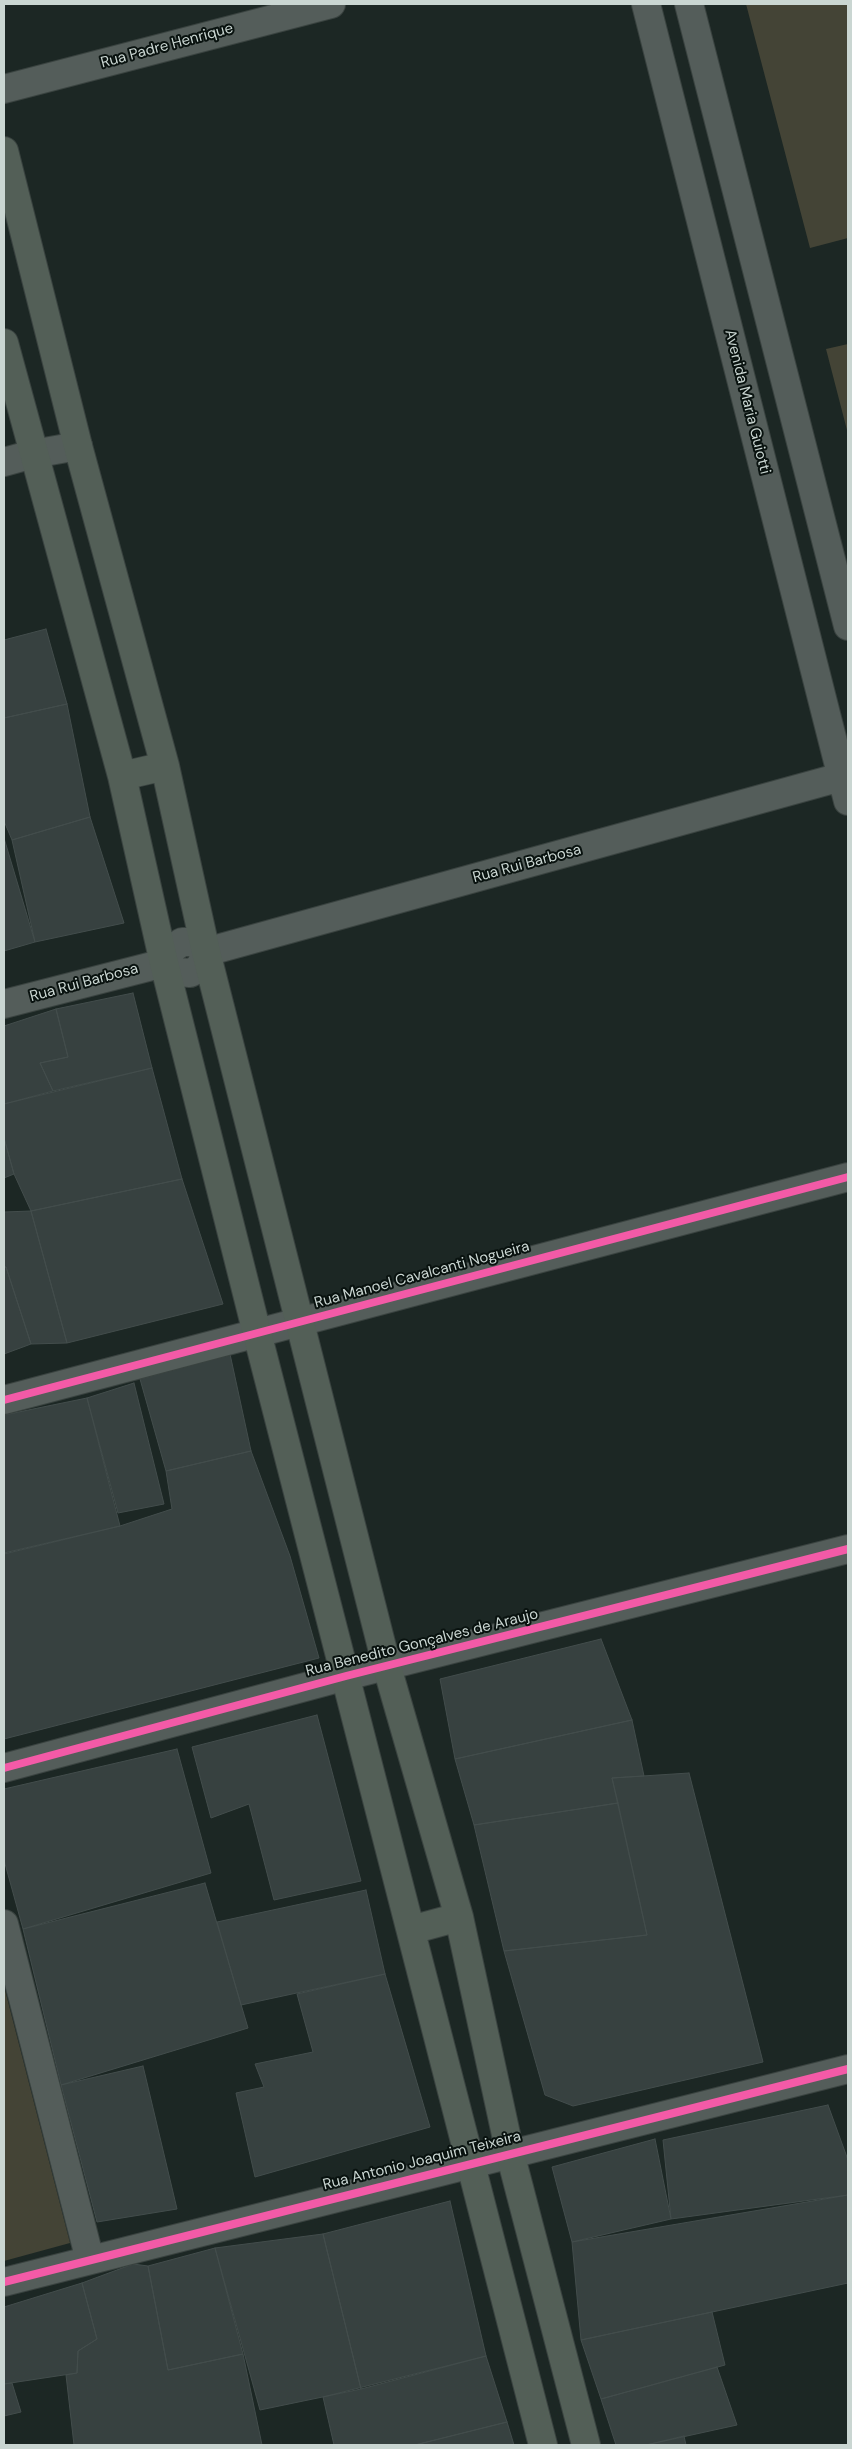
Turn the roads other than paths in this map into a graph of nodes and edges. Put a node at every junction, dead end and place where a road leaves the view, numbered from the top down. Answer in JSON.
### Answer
{"nodes":[{"id":1,"x":331,"y":4,"type":"edge"},
{"id":2,"x":646,"y":4,"type":"edge"},
{"id":3,"x":689,"y":4,"type":"edge"},
{"id":4,"x":4,"y":89,"type":"edge"},
{"id":5,"x":4,"y":151,"type":"edge"},
{"id":6,"x":4,"y":343,"type":"edge"},
{"id":7,"x":78,"y":446,"type":"junction"},
{"id":8,"x":32,"y":454,"type":"junction"},
{"id":9,"x":4,"y":462,"type":"edge"},
{"id":10,"x":848,"y":626,"type":"edge"},
{"id":11,"x":165,"y":766,"type":"junction"},
{"id":12,"x":122,"y":776,"type":"junction"},
{"id":13,"x":846,"y":784,"type":"edge"},
{"id":14,"x":206,"y":952,"type":"junction"},
{"id":15,"x":164,"y":963,"type":"junction"},
{"id":16,"x":4,"y":1004,"type":"edge"},
{"id":17,"x":848,"y":1177,"type":"edge"},
{"id":18,"x":300,"y":1322,"type":"junction"},
{"id":19,"x":257,"y":1333,"type":"junction"},
{"id":20,"x":4,"y":1400,"type":"edge"},
{"id":21,"x":848,"y":1549,"type":"edge"},
{"id":22,"x":387,"y":1667,"type":"junction"},
{"id":23,"x":346,"y":1676,"type":"junction"},
{"id":24,"x":4,"y":1768,"type":"edge"},
{"id":25,"x":458,"y":1917,"type":"junction"},
{"id":26,"x":4,"y":1924,"type":"edge"},
{"id":27,"x":411,"y":1930,"type":"junction"},
{"id":28,"x":848,"y":2069,"type":"edge"},
{"id":29,"x":510,"y":2153,"type":"junction"},
{"id":30,"x":471,"y":2163,"type":"junction"},
{"id":31,"x":90,"y":2260,"type":"junction"},
{"id":32,"x":4,"y":2282,"type":"edge"},
{"id":33,"x":543,"y":2445,"type":"edge"},
{"id":34,"x":586,"y":2445,"type":"edge"}],
"edges":[{"from":1,"to":4,"type":"street","name":"Rua Padre Henrique"},
{"from":2,"to":13,"type":"street","name":"Avenida Maria Guiotti"},
{"from":3,"to":10,"type":"street"},
{"from":5,"to":7,"type":"main road"},
{"from":6,"to":8,"type":"main road"},
{"from":7,"to":8,"type":"street"},
{"from":7,"to":11,"type":"main road"},
{"from":8,"to":9,"type":"street"},
{"from":8,"to":12,"type":"main road"},
{"from":11,"to":12,"type":"main road"},
{"from":11,"to":14,"type":"main road"},
{"from":12,"to":15,"type":"main road"},
{"from":13,"to":14,"type":"street","name":"Rua Rui Barbosa"},
{"from":14,"to":15,"type":"street"},
{"from":14,"to":18,"type":"main road"},
{"from":15,"to":16,"type":"street","name":"Rua Rui Barbosa"},
{"from":15,"to":19,"type":"main road"},
{"from":17,"to":18,"type":"street","name":"Rua Manoel Cavalcanti Nogueira"},
{"from":18,"to":19,"type":"street","name":"Rua Manoel Cavalcanti Nogueira"},
{"from":18,"to":22,"type":"main road"},
{"from":19,"to":20,"type":"street","name":"Rua Manoel Cavalcanti Nogueira"},
{"from":19,"to":23,"type":"main road"},
{"from":21,"to":22,"type":"street","name":"Rua Benedito Gonçalves de Araujo"},
{"from":22,"to":23,"type":"street","name":"Rua Benedito Gonçalves de Araujo"},
{"from":22,"to":25,"type":"main road"},
{"from":23,"to":24,"type":"street","name":"Rua Benedito Gonçalves de Araujo"},
{"from":23,"to":27,"type":"main road"},
{"from":25,"to":27,"type":"main road"},
{"from":25,"to":29,"type":"main road"},
{"from":26,"to":31,"type":"street"},
{"from":27,"to":30,"type":"main road"},
{"from":28,"to":29,"type":"street","name":"Rua Antonio Joaquim Teixeira"},
{"from":29,"to":30,"type":"street","name":"Rua Antonio Joaquim Teixeira"},
{"from":29,"to":34,"type":"main road"},
{"from":30,"to":31,"type":"street","name":"Rua Antonio Joaquim Teixeira"},
{"from":30,"to":33,"type":"main road"},
{"from":31,"to":32,"type":"street","name":"Rua Antonio Joaquim Teixeira"}]}
